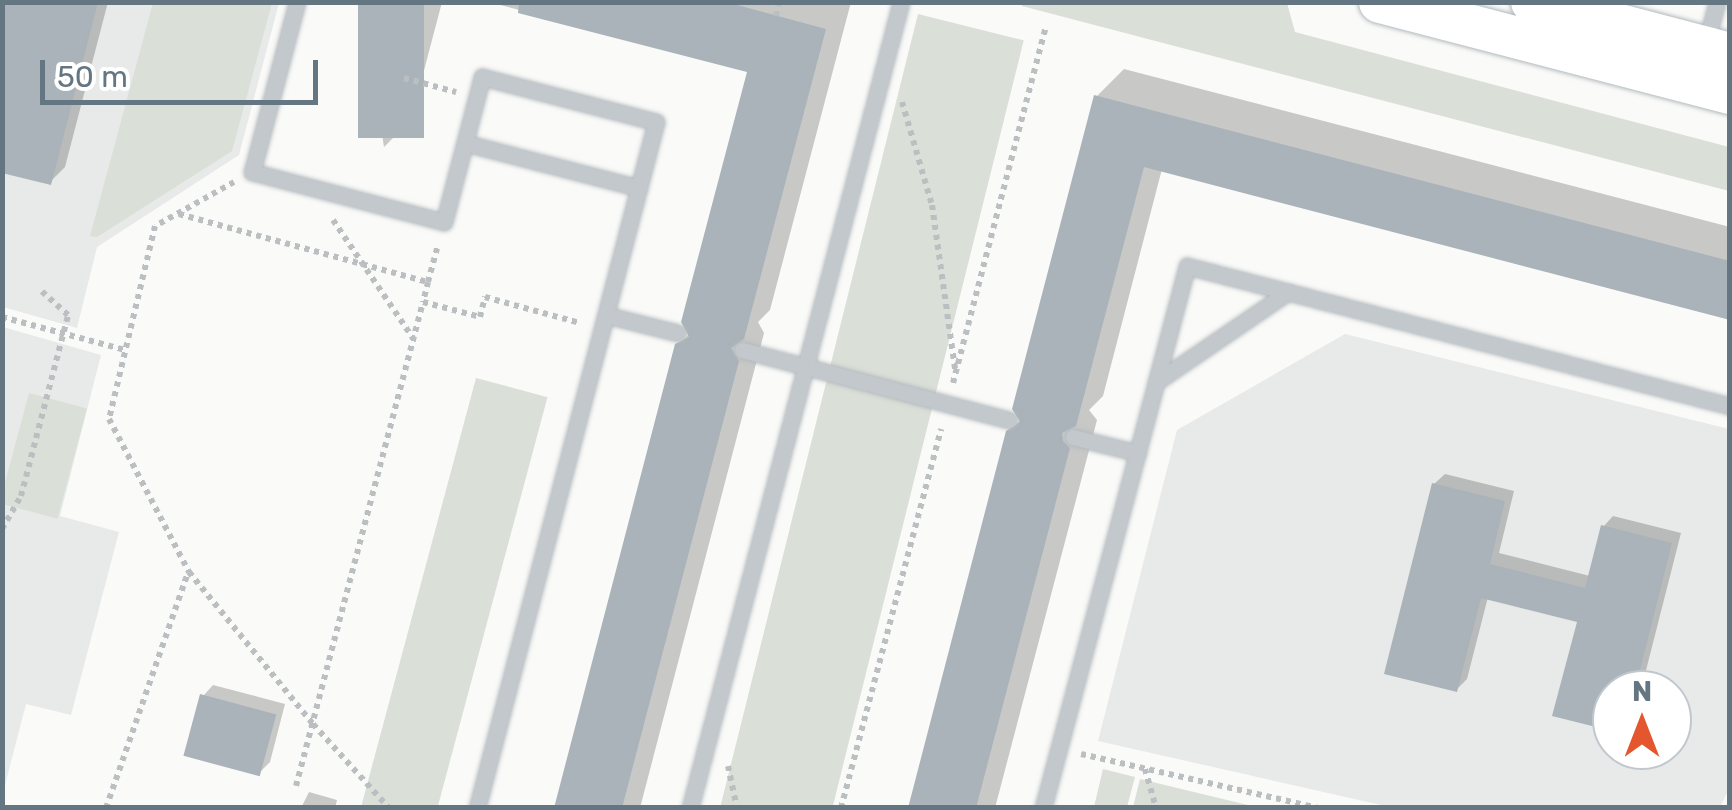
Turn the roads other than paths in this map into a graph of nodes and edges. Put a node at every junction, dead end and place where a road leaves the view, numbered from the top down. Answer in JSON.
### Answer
{"nodes":[{"id":1,"x":297,"y":2,"type":"edge"},
{"id":2,"x":901,"y":2,"type":"edge"},
{"id":3,"x":1380,"y":2,"type":"edge"},
{"id":4,"x":1532,"y":2,"type":"edge"},
{"id":5,"x":1717,"y":2,"type":"edge"},
{"id":6,"x":1715,"y":70,"type":"edge"},
{"id":7,"x":465,"y":142,"type":"junction"},
{"id":8,"x":639,"y":188,"type":"junction"},
{"id":9,"x":1288,"y":292,"type":"junction"},
{"id":10,"x":604,"y":322,"type":"junction"},
{"id":11,"x":678,"y":333,"type":"dead end"},
{"id":12,"x":742,"y":350,"type":"dead end"},
{"id":13,"x":806,"y":367,"type":"junction"},
{"id":14,"x":1156,"y":382,"type":"junction"},
{"id":15,"x":1730,"y":406,"type":"edge"},
{"id":16,"x":1009,"y":420,"type":"dead end"},
{"id":17,"x":1074,"y":436,"type":"dead end"},
{"id":18,"x":1138,"y":453,"type":"junction"},
{"id":19,"x":477,"y":808,"type":"edge"},
{"id":20,"x":690,"y":808,"type":"edge"},
{"id":21,"x":1043,"y":808,"type":"edge"}],
"edges":[{"from":1,"to":7,"type":"lane"},
{"from":2,"to":13,"type":"lane"},
{"from":3,"to":6,"type":"street"},
{"from":4,"to":6,"type":"street"},
{"from":5,"to":6,"type":"lane"},
{"from":7,"to":8,"type":"lane"},
{"from":7,"to":8,"type":"lane"},
{"from":8,"to":10,"type":"lane"},
{"from":9,"to":14,"type":"lane"},
{"from":9,"to":14,"type":"lane"},
{"from":9,"to":15,"type":"lane"},
{"from":10,"to":11,"type":"lane"},
{"from":10,"to":19,"type":"lane"},
{"from":12,"to":13,"type":"lane"},
{"from":13,"to":16,"type":"lane"},
{"from":13,"to":20,"type":"lane"},
{"from":14,"to":18,"type":"lane"},
{"from":17,"to":18,"type":"lane"},
{"from":18,"to":21,"type":"lane"}]}
